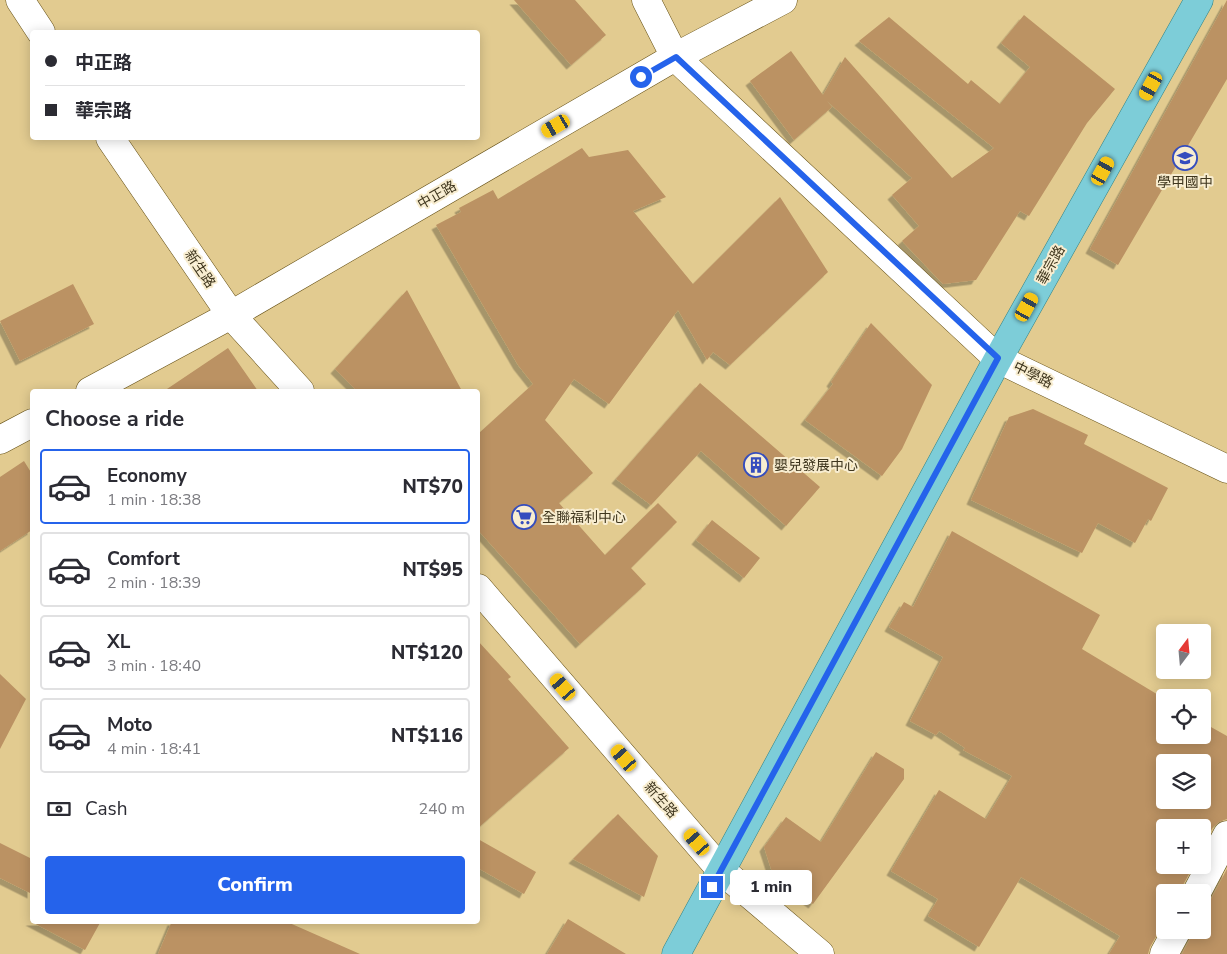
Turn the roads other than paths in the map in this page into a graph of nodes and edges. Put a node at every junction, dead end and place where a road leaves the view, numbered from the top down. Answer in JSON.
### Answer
{"nodes":[{"id":1,"x":20,"y":0,"type":"edge"},
{"id":2,"x":646,"y":0,"type":"edge"},
{"id":3,"x":783,"y":0,"type":"edge"},
{"id":4,"x":1199,"y":0,"type":"edge"},
{"id":5,"x":40,"y":30,"type":"edge"},
{"id":6,"x":676,"y":57,"type":"junction"},
{"id":7,"x":111,"y":140,"type":"edge"},
{"id":8,"x":231,"y":315,"type":"junction"},
{"id":9,"x":998,"y":358,"type":"junction"},
{"id":10,"x":94,"y":389,"type":"edge"},
{"id":11,"x":298,"y":389,"type":"edge"},
{"id":12,"x":30,"y":424,"type":"edge"},
{"id":13,"x":0,"y":440,"type":"edge"},
{"id":14,"x":1227,"y":469,"type":"edge"},
{"id":15,"x":480,"y":590,"type":"edge"},
{"id":16,"x":1227,"y":835,"type":"edge"},
{"id":17,"x":721,"y":870,"type":"junction"},
{"id":18,"x":1201,"y":884,"type":"edge"},
{"id":19,"x":1172,"y":939,"type":"edge"},
{"id":20,"x":676,"y":954,"type":"edge"},
{"id":21,"x":820,"y":954,"type":"edge"},
{"id":22,"x":1164,"y":954,"type":"edge"}],
"edges":[{"from":1,"to":5,"type":"street"},
{"from":2,"to":6,"type":"street","name":"中學路"},
{"from":3,"to":6,"type":"street","name":"中正路"},
{"from":4,"to":9,"type":"main road","name":"華宗路"},
{"from":6,"to":8,"type":"street","name":"中正路"},
{"from":6,"to":9,"type":"street","name":"中學路"},
{"from":7,"to":8,"type":"street","name":"新生路"},
{"from":8,"to":10,"type":"street","name":"中正路"},
{"from":8,"to":11,"type":"street","name":"新生路"},
{"from":9,"to":14,"type":"street","name":"中學路"},
{"from":9,"to":17,"type":"main road","name":"華宗路"},
{"from":12,"to":13,"type":"street"},
{"from":15,"to":17,"type":"street","name":"新生路"},
{"from":16,"to":18,"type":"street"},
{"from":17,"to":20,"type":"main road","name":"華宗路"},
{"from":17,"to":21,"type":"street","name":"新生路"},
{"from":19,"to":22,"type":"street"}]}
